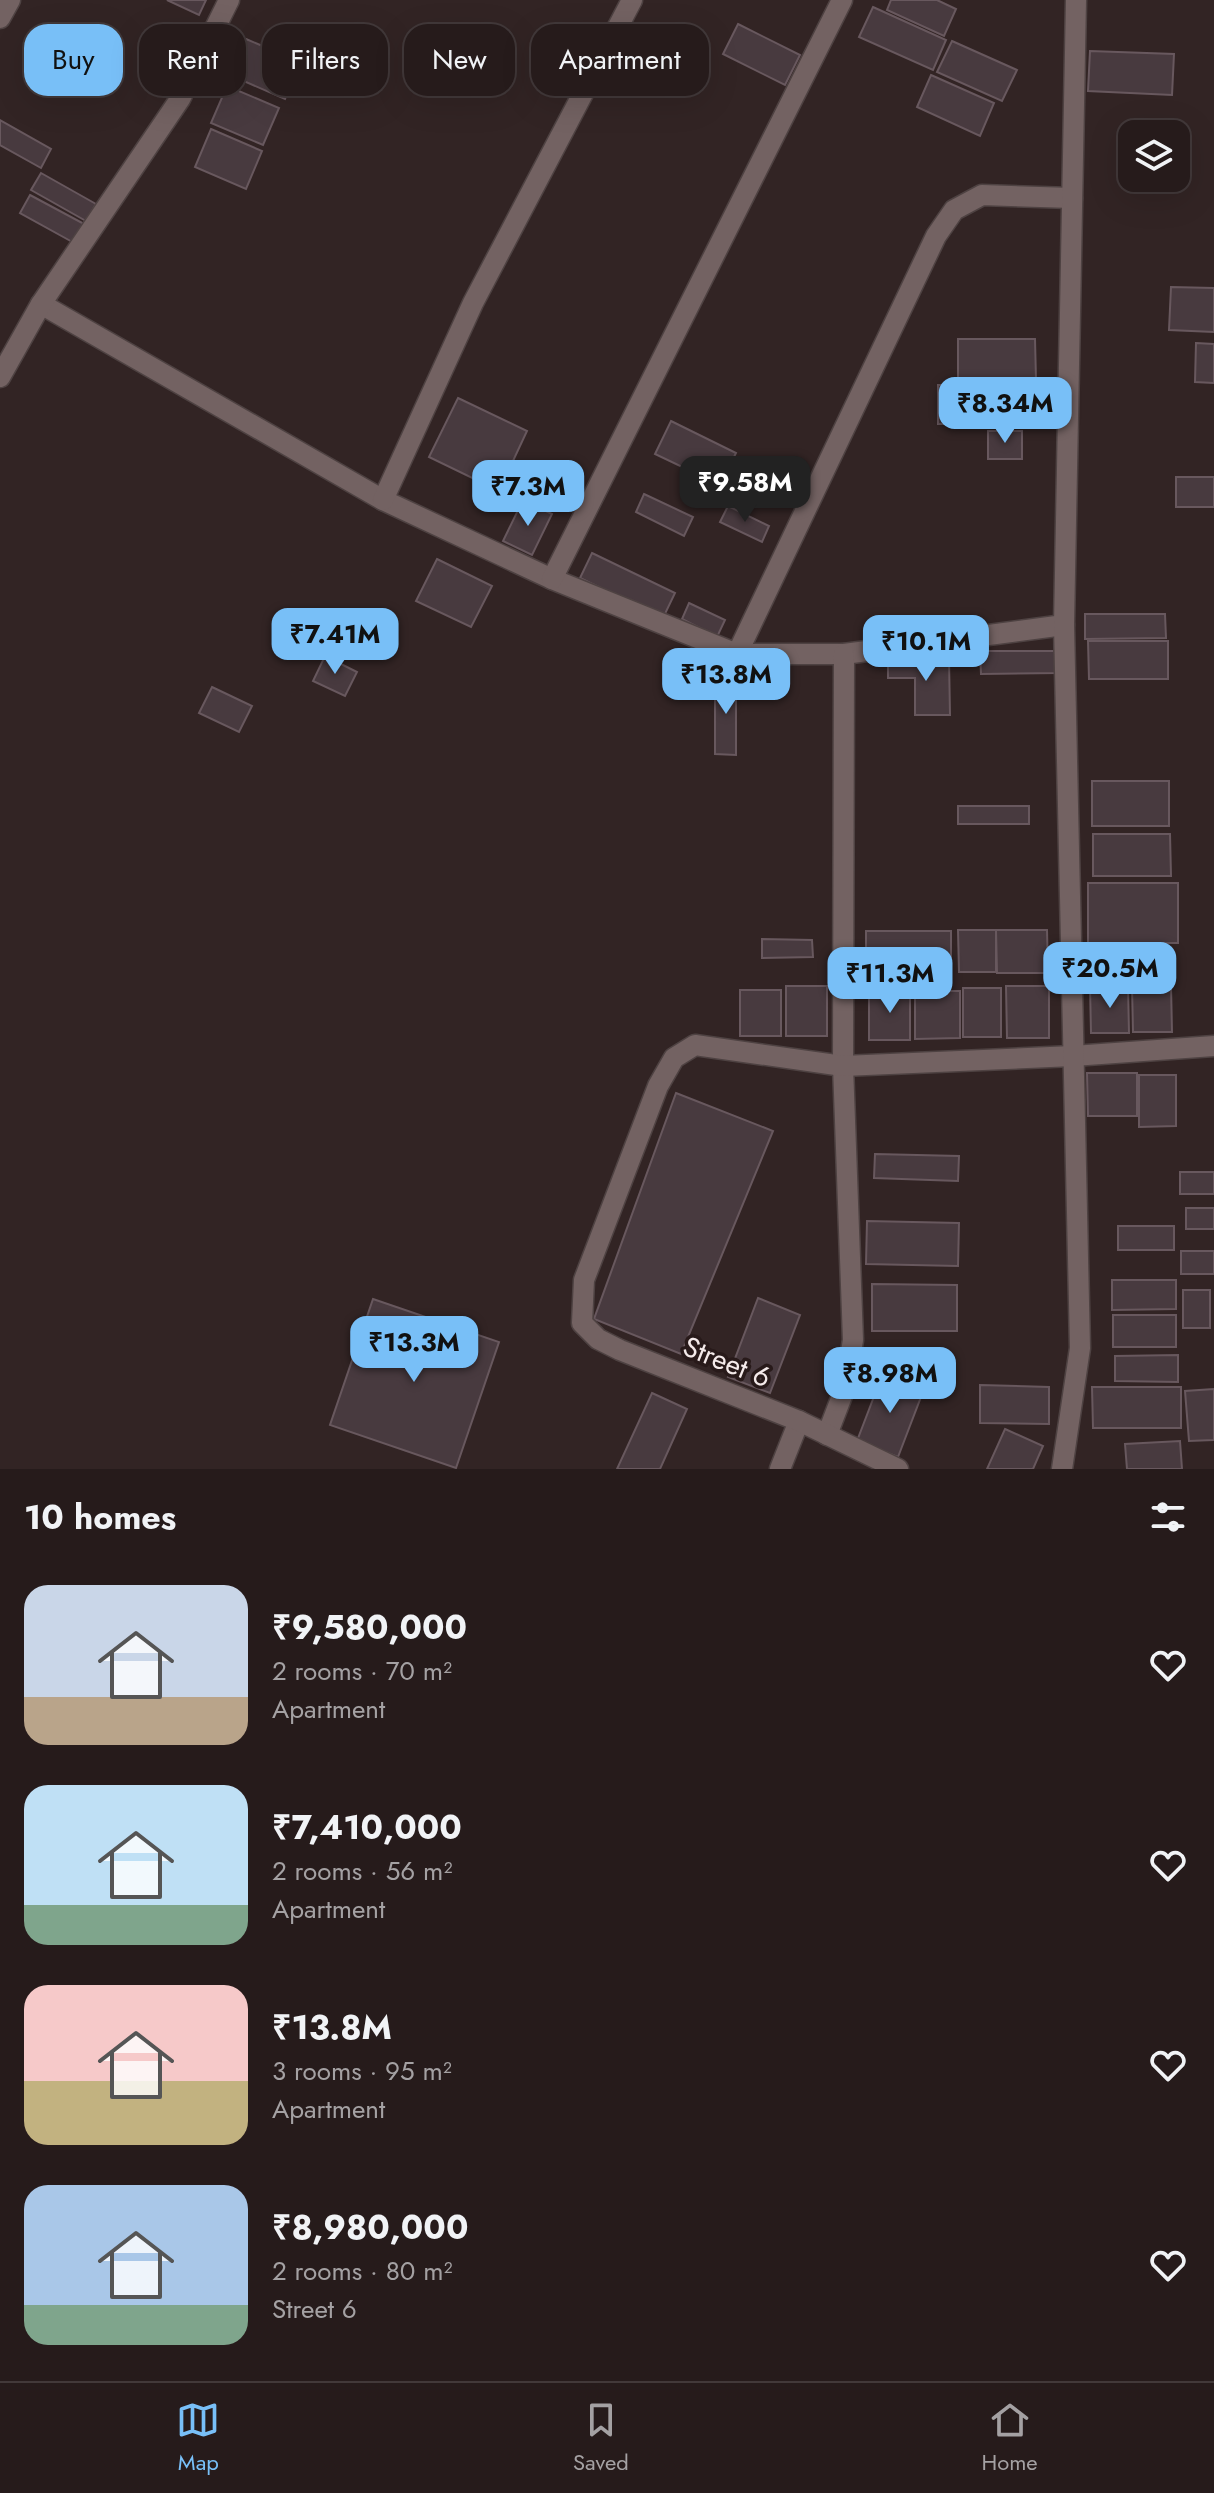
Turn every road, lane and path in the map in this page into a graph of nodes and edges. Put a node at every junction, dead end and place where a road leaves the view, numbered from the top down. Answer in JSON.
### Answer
{"nodes":[{"id":1,"x":10,"y":0,"type":"edge"},
{"id":2,"x":229,"y":0,"type":"edge"},
{"id":3,"x":632,"y":0,"type":"edge"},
{"id":4,"x":842,"y":0,"type":"edge"},
{"id":5,"x":1076,"y":0,"type":"edge"},
{"id":6,"x":0,"y":18,"type":"edge"},
{"id":7,"x":1072,"y":198,"type":"junction"},
{"id":8,"x":41,"y":304,"type":"junction"},
{"id":9,"x":0,"y":377,"type":"edge"},
{"id":10,"x":383,"y":500,"type":"junction"},
{"id":11,"x":552,"y":579,"type":"junction"},
{"id":12,"x":1064,"y":625,"type":"junction"},
{"id":13,"x":737,"y":654,"type":"junction"},
{"id":14,"x":844,"y":654,"type":"junction"},
{"id":15,"x":1214,"y":1046,"type":"edge"},
{"id":16,"x":1073,"y":1056,"type":"junction"},
{"id":17,"x":843,"y":1066,"type":"junction"},
{"id":18,"x":799,"y":1421,"type":"junction"},
{"id":19,"x":827,"y":1435,"type":"junction"},
{"id":20,"x":780,"y":1469,"type":"edge"},
{"id":21,"x":898,"y":1469,"type":"edge"},
{"id":22,"x":1062,"y":1469,"type":"edge"}],
"edges":[{"from":1,"to":6,"type":"street"},
{"from":2,"to":8,"type":"street"},
{"from":3,"to":10,"type":"street"},
{"from":4,"to":11,"type":"street"},
{"from":5,"to":7,"type":"street"},
{"from":7,"to":12,"type":"street"},
{"from":7,"to":13,"type":"street"},
{"from":8,"to":9,"type":"street"},
{"from":8,"to":10,"type":"street"},
{"from":10,"to":11,"type":"street"},
{"from":11,"to":13,"type":"street"},
{"from":12,"to":14,"type":"street"},
{"from":12,"to":16,"type":"street"},
{"from":13,"to":14,"type":"street"},
{"from":14,"to":17,"type":"street"},
{"from":15,"to":16,"type":"street"},
{"from":16,"to":17,"type":"street"},
{"from":16,"to":22,"type":"street"},
{"from":17,"to":18,"type":"street","name":"Street 6"},
{"from":17,"to":19,"type":"street"},
{"from":18,"to":19,"type":"street","name":"Street 6"},
{"from":18,"to":20,"type":"street"},
{"from":19,"to":21,"type":"street","name":"Street 6"}]}
